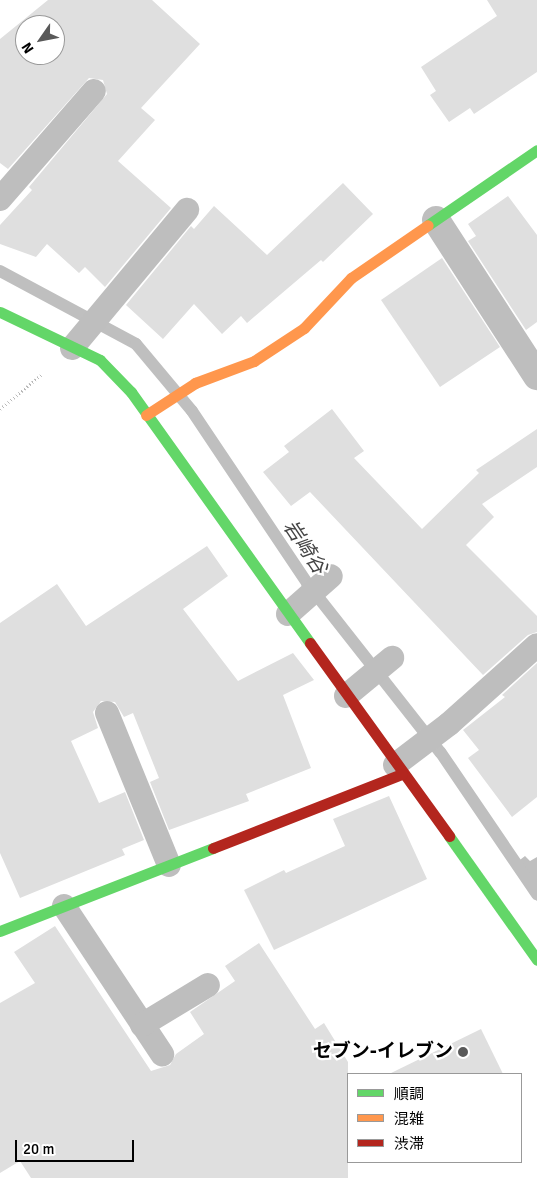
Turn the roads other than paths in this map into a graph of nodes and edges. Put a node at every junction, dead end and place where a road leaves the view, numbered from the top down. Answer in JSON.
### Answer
{"nodes":[{"id":1,"x":94,"y":92,"type":"dead end"},
{"id":2,"x":537,"y":150,"type":"edge"},
{"id":3,"x":0,"y":200,"type":"edge"},
{"id":4,"x":187,"y":210,"type":"dead end"},
{"id":5,"x":436,"y":220,"type":"junction"},
{"id":6,"x":0,"y":312,"type":"edge"},
{"id":7,"x":72,"y":348,"type":"junction"},
{"id":8,"x":537,"y":376,"type":"edge"},
{"id":9,"x":146,"y":415,"type":"junction"},
{"id":10,"x":331,"y":576,"type":"dead end"},
{"id":11,"x":288,"y":614,"type":"junction"},
{"id":12,"x":537,"y":645,"type":"edge"},
{"id":13,"x":392,"y":658,"type":"dead end"},
{"id":14,"x":346,"y":696,"type":"junction"},
{"id":15,"x":107,"y":713,"type":"dead end"},
{"id":16,"x":399,"y":769,"type":"junction"},
{"id":17,"x":169,"y":865,"type":"junction"},
{"id":18,"x":64,"y":906,"type":"junction"},
{"id":19,"x":0,"y":931,"type":"edge"},
{"id":20,"x":537,"y":960,"type":"edge"},
{"id":21,"x":208,"y":985,"type":"dead end"},
{"id":22,"x":142,"y":1025,"type":"junction"},
{"id":23,"x":162,"y":1054,"type":"dead end"}],
"edges":[{"from":1,"to":3,"type":"lane"},
{"from":2,"to":5,"type":"street"},
{"from":4,"to":7,"type":"lane"},
{"from":5,"to":8,"type":"street"},
{"from":5,"to":9,"type":"street"},
{"from":6,"to":7,"type":"street"},
{"from":7,"to":9,"type":"street"},
{"from":9,"to":11,"type":"street"},
{"from":10,"to":11,"type":"lane"},
{"from":11,"to":14,"type":"street"},
{"from":12,"to":16,"type":"lane"},
{"from":13,"to":14,"type":"lane"},
{"from":14,"to":16,"type":"street"},
{"from":15,"to":17,"type":"lane"},
{"from":16,"to":17,"type":"street"},
{"from":16,"to":20,"type":"street"},
{"from":17,"to":18,"type":"street"},
{"from":18,"to":19,"type":"street"},
{"from":18,"to":22,"type":"lane"},
{"from":21,"to":22,"type":"lane"},
{"from":22,"to":23,"type":"lane"}]}
